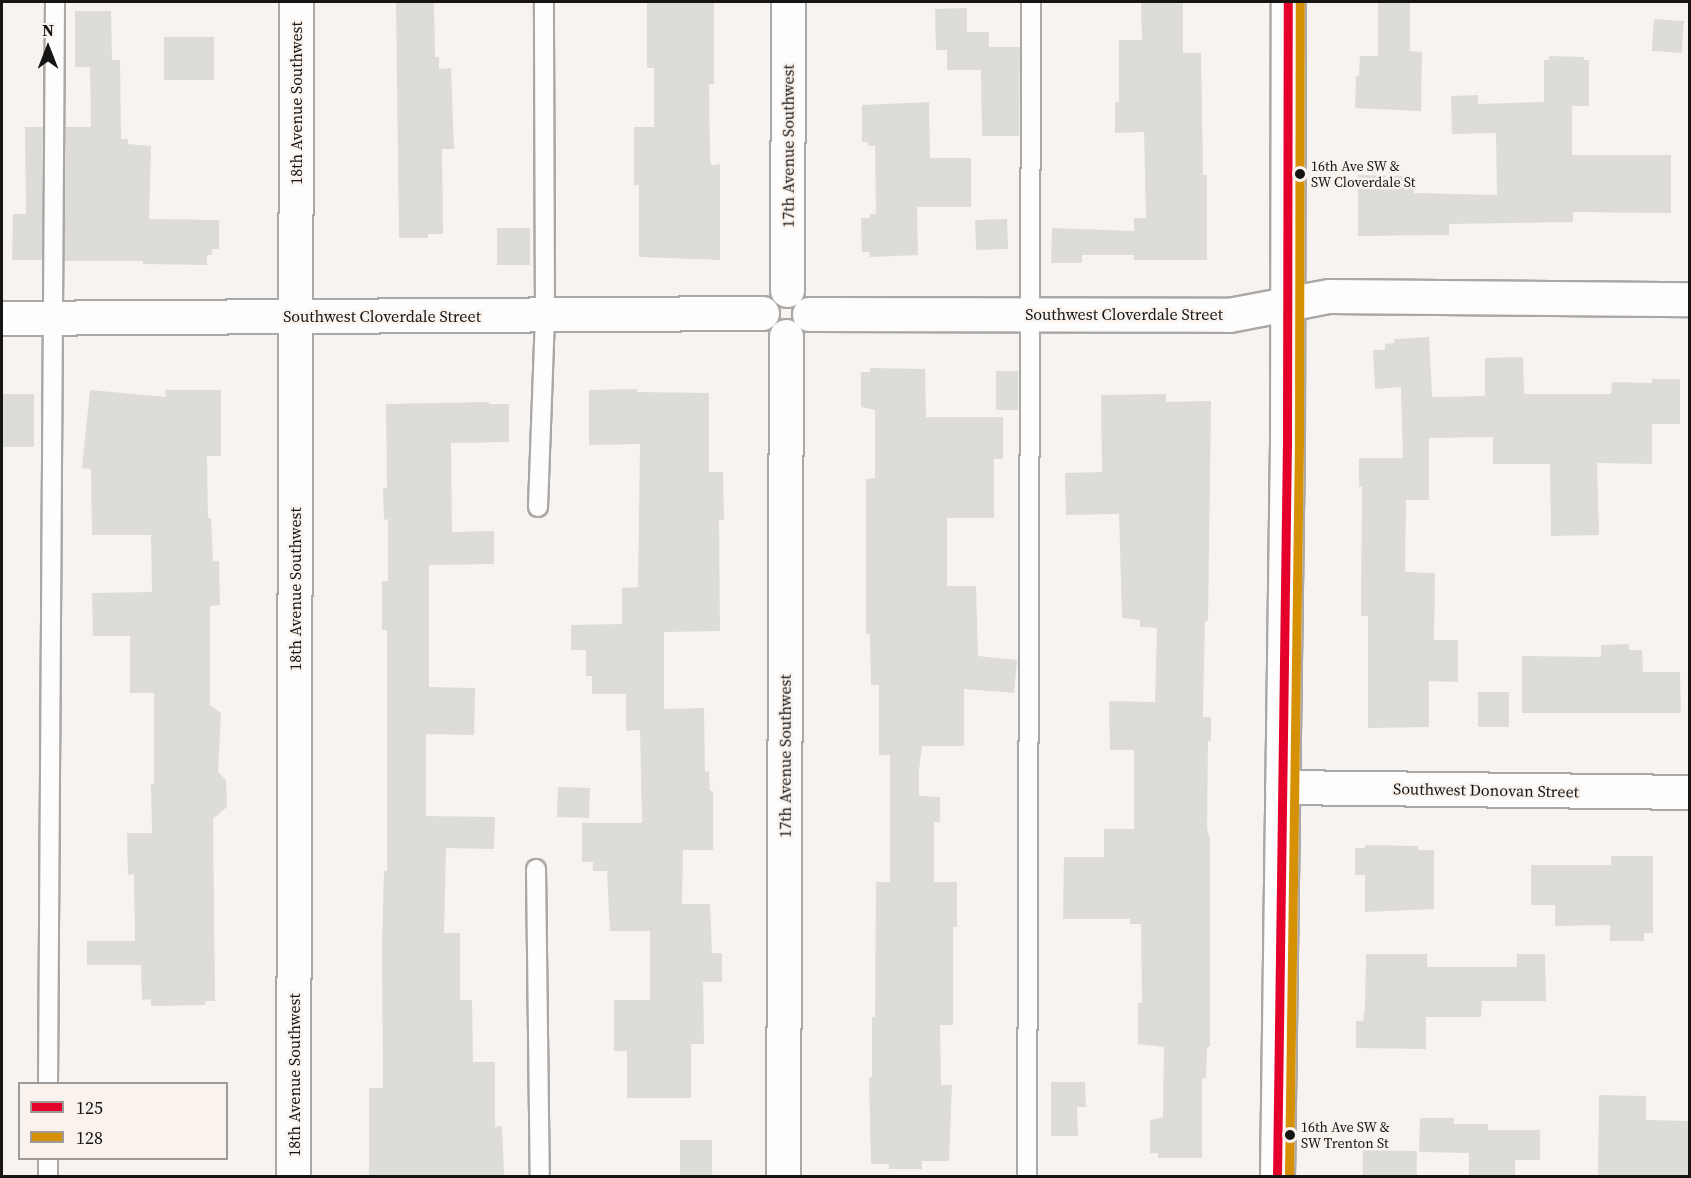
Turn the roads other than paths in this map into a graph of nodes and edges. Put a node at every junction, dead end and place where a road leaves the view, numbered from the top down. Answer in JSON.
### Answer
{"nodes":[{"id":1,"x":55,"y":2,"type":"edge"},
{"id":2,"x":297,"y":2,"type":"edge"},
{"id":3,"x":544,"y":2,"type":"edge"},
{"id":4,"x":788,"y":2,"type":"edge"},
{"id":5,"x":1031,"y":2,"type":"edge"},
{"id":6,"x":1288,"y":2,"type":"edge"},
{"id":7,"x":787,"y":290,"type":"junction"},
{"id":8,"x":1689,"y":299,"type":"edge"},
{"id":9,"x":1287,"y":303,"type":"junction"},
{"id":10,"x":762,"y":313,"type":"junction"},
{"id":11,"x":544,"y":314,"type":"junction"},
{"id":12,"x":809,"y":314,"type":"junction"},
{"id":13,"x":1031,"y":314,"type":"junction"},
{"id":14,"x":296,"y":316,"type":"junction"},
{"id":15,"x":2,"y":318,"type":"edge"},
{"id":16,"x":54,"y":318,"type":"junction"},
{"id":17,"x":786,"y":336,"type":"junction"},
{"id":18,"x":538,"y":507,"type":"dead end"},
{"id":19,"x":1282,"y":787,"type":"junction"},
{"id":20,"x":1689,"y":792,"type":"edge"},
{"id":21,"x":536,"y":869,"type":"dead end"},
{"id":22,"x":48,"y":1082,"type":"edge"},
{"id":23,"x":48,"y":1160,"type":"edge"},
{"id":24,"x":48,"y":1176,"type":"edge"},
{"id":25,"x":293,"y":1176,"type":"edge"},
{"id":26,"x":540,"y":1176,"type":"edge"},
{"id":27,"x":783,"y":1176,"type":"edge"},
{"id":28,"x":1026,"y":1176,"type":"edge"},
{"id":29,"x":1277,"y":1176,"type":"edge"}],
"edges":[{"from":1,"to":16,"type":"lane"},
{"from":2,"to":14,"type":"street","name":"18th Avenue Southwest"},
{"from":3,"to":11,"type":"lane"},
{"from":4,"to":7,"type":"street","name":"17th Avenue Southwest"},
{"from":5,"to":13,"type":"lane"},
{"from":6,"to":9,"type":"street"},
{"from":7,"to":10,"type":"street"},
{"from":7,"to":12,"type":"street"},
{"from":8,"to":9,"type":"street","name":"Southwest Cloverdale Street"},
{"from":9,"to":13,"type":"street","name":"Southwest Cloverdale Street"},
{"from":9,"to":19,"type":"street"},
{"from":10,"to":11,"type":"street","name":"Southwest Cloverdale Street"},
{"from":10,"to":17,"type":"street"},
{"from":11,"to":14,"type":"street","name":"Southwest Cloverdale Street"},
{"from":11,"to":18,"type":"lane"},
{"from":12,"to":13,"type":"street","name":"Southwest Cloverdale Street"},
{"from":12,"to":17,"type":"street"},
{"from":13,"to":28,"type":"lane"},
{"from":14,"to":16,"type":"street","name":"Southwest Cloverdale Street"},
{"from":14,"to":25,"type":"street","name":"18th Avenue Southwest"},
{"from":15,"to":16,"type":"street","name":"Southwest Cloverdale Street"},
{"from":16,"to":22,"type":"lane"},
{"from":17,"to":27,"type":"street","name":"17th Avenue Southwest"},
{"from":19,"to":20,"type":"street","name":"Southwest Donovan Street"},
{"from":19,"to":29,"type":"street"},
{"from":21,"to":26,"type":"lane"},
{"from":23,"to":24,"type":"lane"}]}
